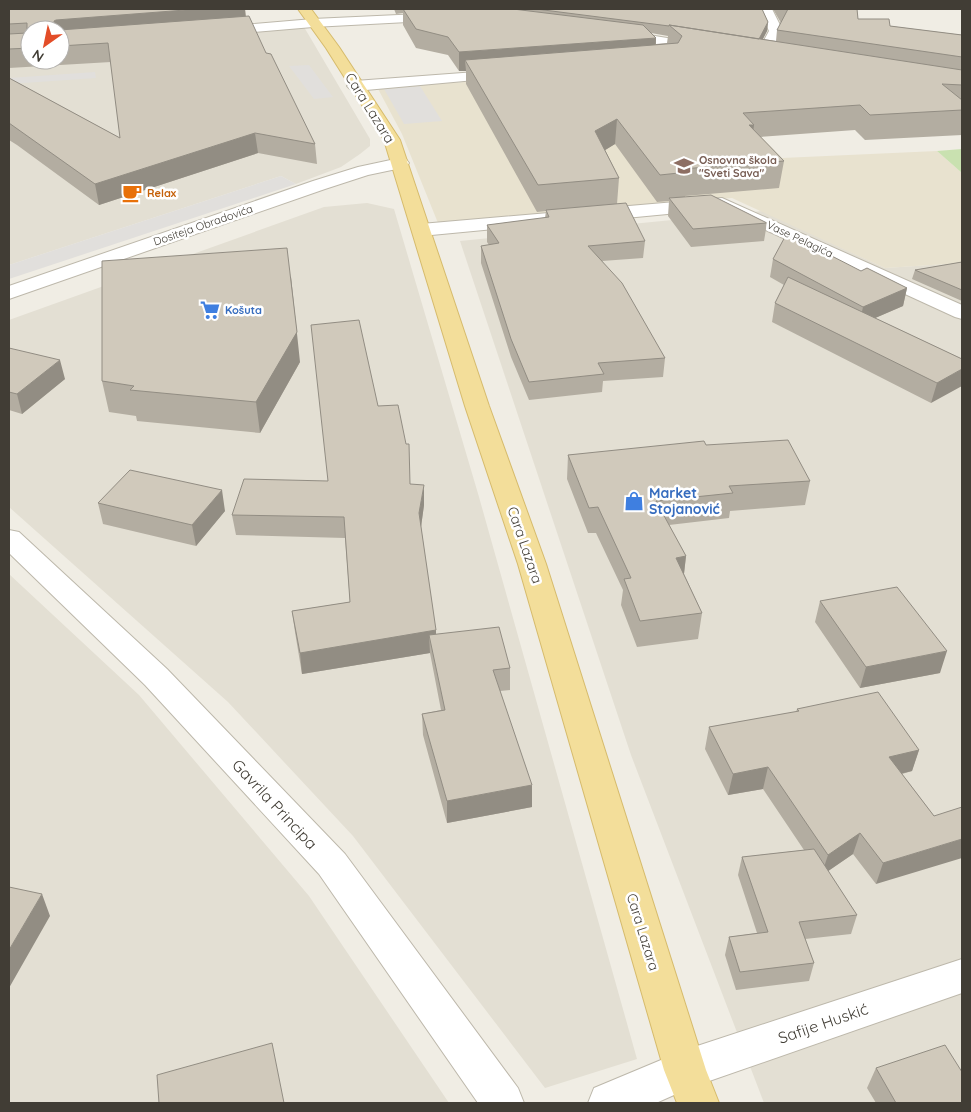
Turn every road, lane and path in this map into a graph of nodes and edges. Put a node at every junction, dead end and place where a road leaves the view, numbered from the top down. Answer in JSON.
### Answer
{"nodes":[{"id":1,"x":304,"y":9,"type":"edge"},
{"id":2,"x":766,"y":9,"type":"edge"},
{"id":3,"x":452,"y":17,"type":"edge"},
{"id":4,"x":313,"y":23,"type":"junction"},
{"id":5,"x":600,"y":31,"type":"edge"},
{"id":6,"x":207,"y":32,"type":"edge"},
{"id":7,"x":646,"y":38,"type":"junction"},
{"id":8,"x":714,"y":49,"type":"edge"},
{"id":9,"x":665,"y":56,"type":"edge"},
{"id":10,"x":780,"y":60,"type":"edge"},
{"id":11,"x":516,"y":73,"type":"edge"},
{"id":12,"x":355,"y":86,"type":"junction"},
{"id":13,"x":400,"y":163,"type":"junction"},
{"id":14,"x":420,"y":230,"type":"junction"},
{"id":15,"x":9,"y":294,"type":"edge"},
{"id":16,"x":962,"y":313,"type":"edge"},
{"id":17,"x":9,"y":538,"type":"edge"},
{"id":18,"x":962,"y":976,"type":"edge"},
{"id":19,"x":691,"y":1086,"type":"edge"},
{"id":20,"x":503,"y":1103,"type":"edge"},
{"id":21,"x":609,"y":1103,"type":"edge"}],
"edges":[{"from":1,"to":4,"type":"main road","name":"Cara Lazara"},
{"from":2,"to":10,"type":"street"},
{"from":3,"to":4,"type":"street"},
{"from":4,"to":6,"type":"street"},
{"from":4,"to":12,"type":"main road","name":"Cara Lazara"},
{"from":5,"to":7,"type":"street"},
{"from":7,"to":8,"type":"street"},
{"from":7,"to":9,"type":"street"},
{"from":11,"to":12,"type":"street"},
{"from":12,"to":13,"type":"main road","name":"Cara Lazara"},
{"from":13,"to":14,"type":"main road","name":"Cara Lazara"},
{"from":13,"to":15,"type":"street","name":"Dositeja Obradovića"},
{"from":14,"to":16,"type":"street","name":"Vase Pelagića"},
{"from":14,"to":19,"type":"main road","name":"Cara Lazara"},
{"from":17,"to":20,"type":"street","name":"Gavrila Principa"},
{"from":18,"to":19,"type":"street","name":"Safije Huskić"},
{"from":19,"to":21,"type":"street","name":"Safije Huskić"}]}
